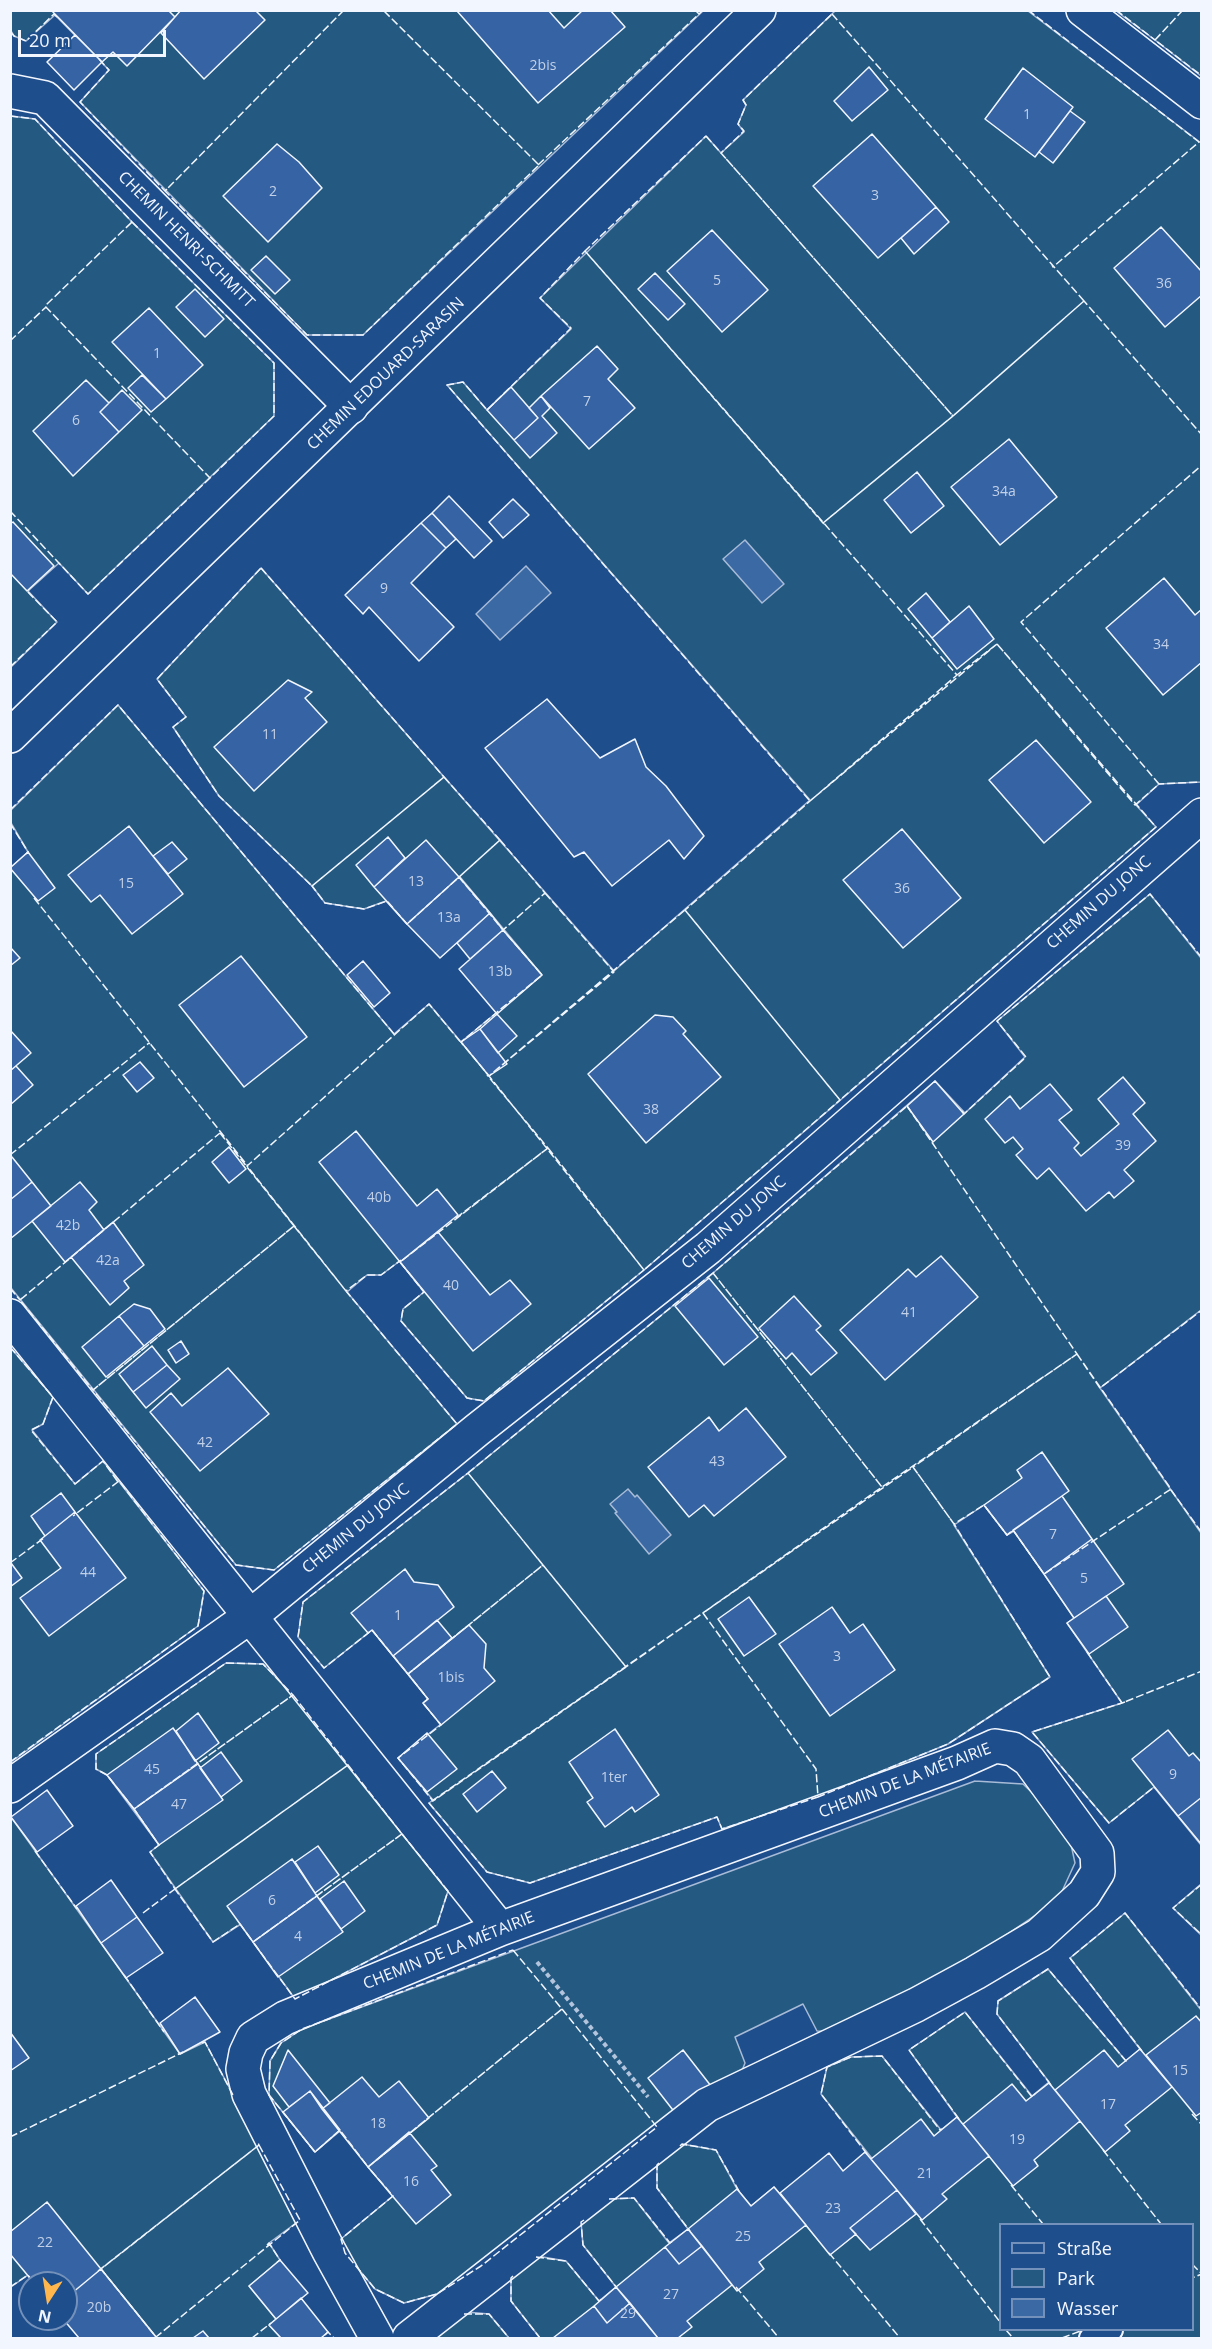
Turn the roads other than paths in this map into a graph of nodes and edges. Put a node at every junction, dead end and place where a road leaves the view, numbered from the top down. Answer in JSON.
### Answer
{"nodes":[{"id":1,"x":759,"y":10,"type":"edge"},
{"id":2,"x":1083,"y":10,"type":"edge"},
{"id":3,"x":10,"y":92,"type":"edge"},
{"id":4,"x":1202,"y":102,"type":"edge"},
{"id":5,"x":351,"y":407,"type":"junction"},
{"id":6,"x":10,"y":736,"type":"edge"},
{"id":7,"x":1202,"y":815,"type":"edge"},
{"id":8,"x":10,"y":1316,"type":"edge"},
{"id":9,"x":252,"y":1615,"type":"junction"},
{"id":10,"x":10,"y":1786,"type":"edge"},
{"id":11,"x":504,"y":1927,"type":"junction"},
{"id":12,"x":1108,"y":2331,"type":"edge"},
{"id":13,"x":377,"y":2338,"type":"edge"},
{"id":14,"x":408,"y":2338,"type":"edge"},
{"id":15,"x":1091,"y":2338,"type":"edge"}],
"edges":[{"from":1,"to":5,"type":"street","name":"CHEMIN EDOUARD-SARASIN"},
{"from":2,"to":4,"type":"street"},
{"from":3,"to":5,"type":"street","name":"CHEMIN HENRI-SCHMITT"},
{"from":5,"to":6,"type":"street","name":"CHEMIN EDOUARD-SARASIN"},
{"from":7,"to":9,"type":"street","name":"CHEMIN DU JONC"},
{"from":8,"to":9,"type":"street"},
{"from":9,"to":10,"type":"street","name":"CHEMIN DU JONC"},
{"from":9,"to":11,"type":"street"},
{"from":11,"to":13,"type":"street","name":"CHEMIN DE LA MÉTAIRIE"},
{"from":11,"to":14,"type":"street","name":"CHEMIN DE LA MÉTAIRIE"},
{"from":12,"to":15,"type":"lane"}]}
